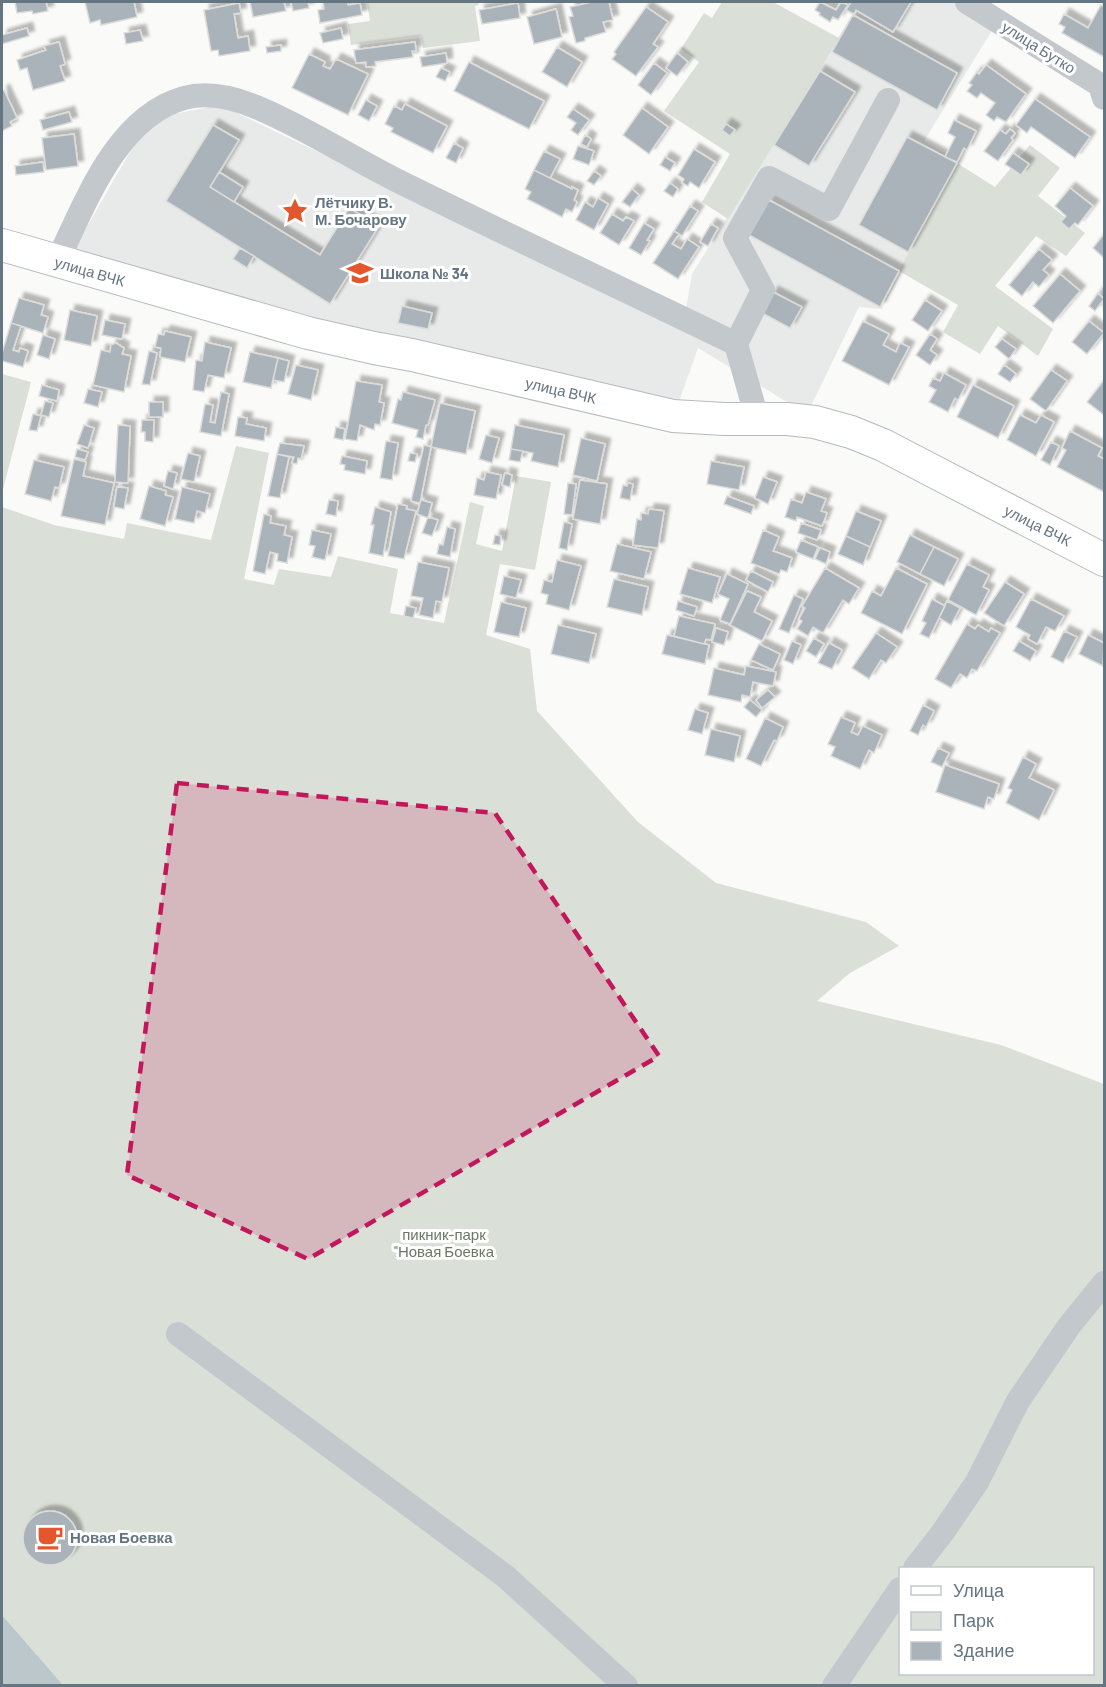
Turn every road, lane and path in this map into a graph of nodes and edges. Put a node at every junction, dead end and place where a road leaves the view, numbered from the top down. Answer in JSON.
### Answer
{"nodes":[{"id":1,"x":967,"y":2,"type":"edge"},
{"id":2,"x":1104,"y":98,"type":"edge"},
{"id":3,"x":888,"y":100,"type":"dead end"},
{"id":4,"x":2,"y":244,"type":"edge"},
{"id":5,"x":57,"y":262,"type":"junction"},
{"id":6,"x":736,"y":344,"type":"junction"},
{"id":7,"x":757,"y":418,"type":"junction"},
{"id":8,"x":1104,"y":560,"type":"edge"},
{"id":9,"x":1104,"y":1283,"type":"edge"},
{"id":10,"x":178,"y":1334,"type":"dead end"},
{"id":11,"x":917,"y":1567,"type":"edge"},
{"id":12,"x":899,"y":1590,"type":"edge"},
{"id":13,"x":626,"y":1686,"type":"edge"},
{"id":14,"x":834,"y":1686,"type":"edge"}],
"edges":[{"from":1,"to":2,"type":"lane","name":"улица Бутко"},
{"from":3,"to":6,"type":"lane"},
{"from":4,"to":5,"type":"main road","name":"улица ВЧК"},
{"from":5,"to":6,"type":"lane"},
{"from":5,"to":7,"type":"main road","name":"улица ВЧК"},
{"from":6,"to":7,"type":"lane"},
{"from":7,"to":8,"type":"main road","name":"улица ВЧК"},
{"from":9,"to":11,"type":"lane"},
{"from":10,"to":13,"type":"lane"},
{"from":12,"to":14,"type":"lane"}]}
